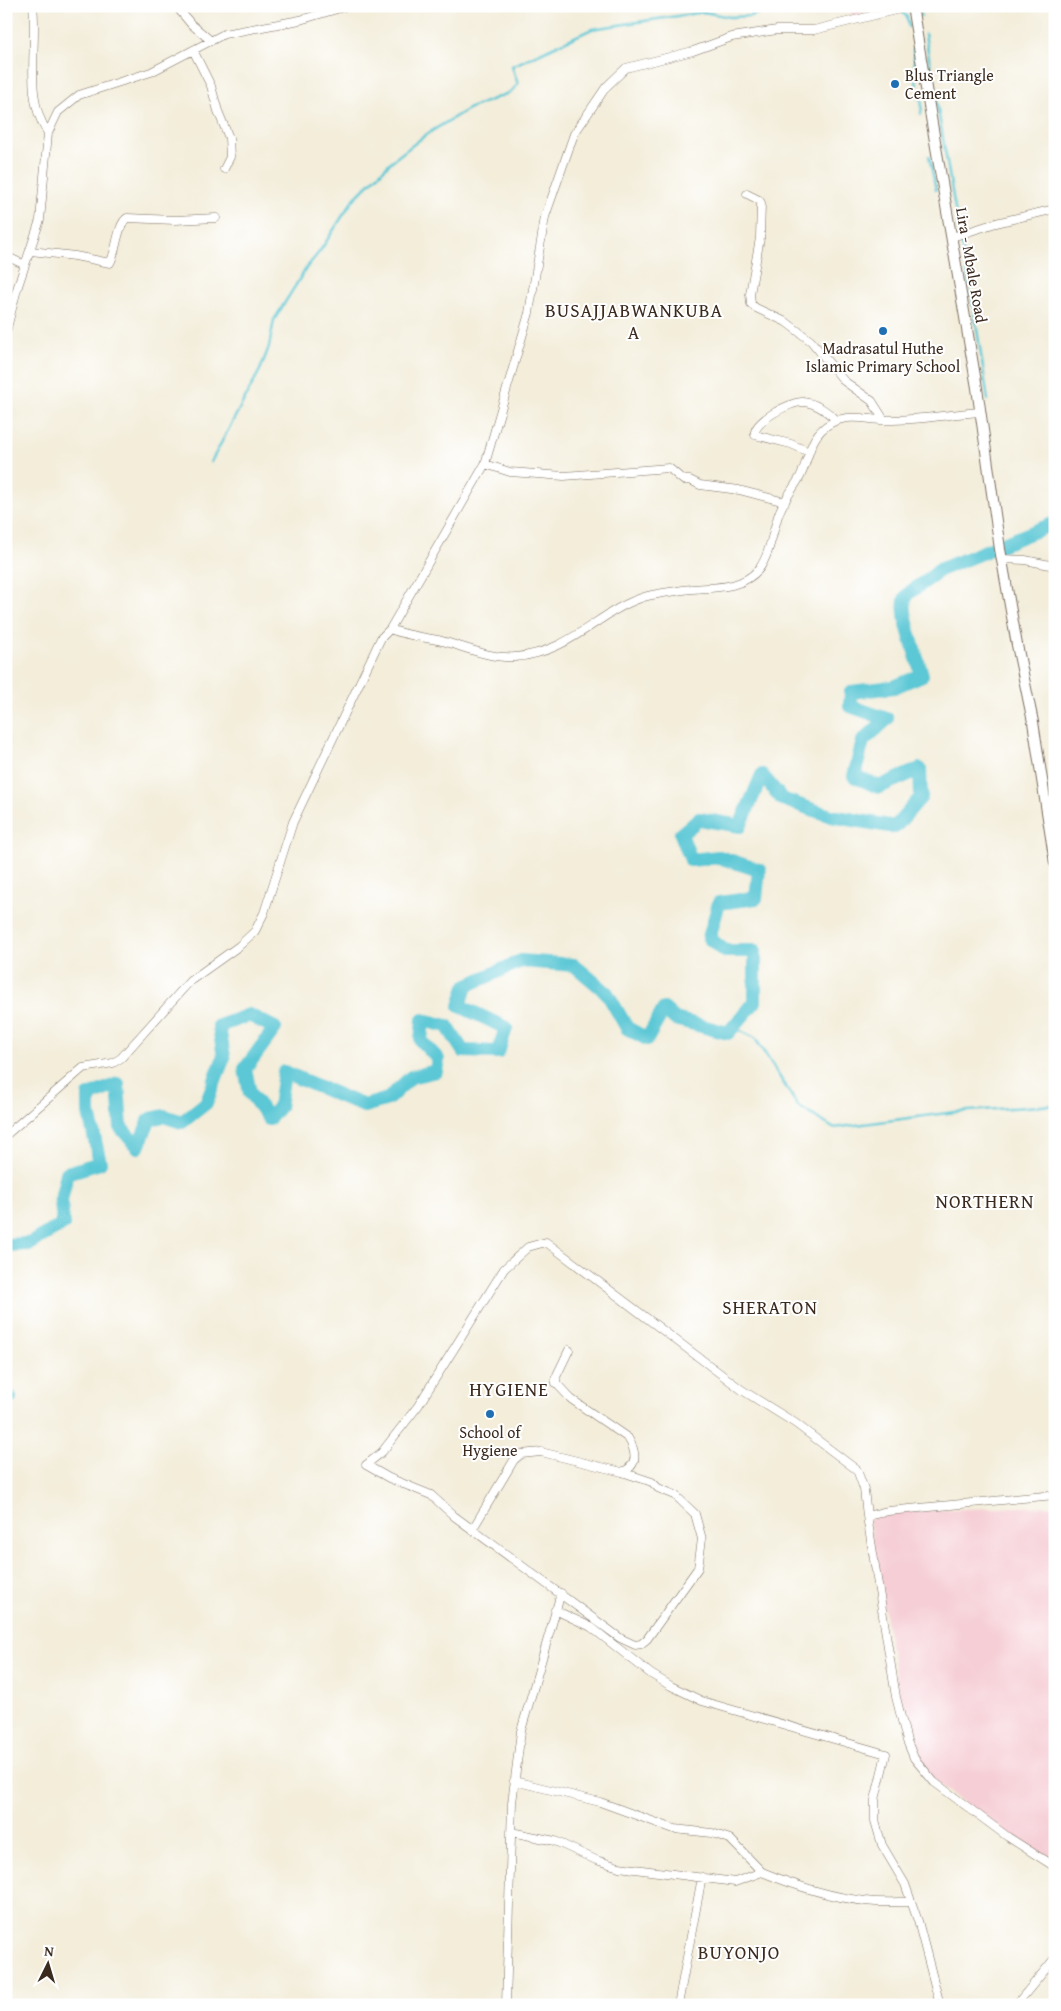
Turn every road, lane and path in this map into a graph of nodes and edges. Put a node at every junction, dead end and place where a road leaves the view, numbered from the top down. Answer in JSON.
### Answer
{"nodes":[{"id":1,"x":33,"y":6,"type":"edge"},
{"id":2,"x":176,"y":6,"type":"edge"},
{"id":3,"x":347,"y":6,"type":"edge"},
{"id":4,"x":912,"y":6,"type":"edge"},
{"id":5,"x":210,"y":40,"type":"junction"},
{"id":6,"x":193,"y":50,"type":"junction"},
{"id":7,"x":48,"y":133,"type":"junction"},
{"id":8,"x":224,"y":169,"type":"dead end"},
{"id":9,"x":747,"y":194,"type":"dead end"},
{"id":10,"x":1055,"y":209,"type":"edge"},
{"id":11,"x":216,"y":218,"type":"dead end"},
{"id":12,"x":952,"y":237,"type":"junction"},
{"id":13,"x":31,"y":251,"type":"junction"},
{"id":14,"x":6,"y":256,"type":"edge"},
{"id":15,"x":25,"y":265,"type":"junction"},
{"id":16,"x":6,"y":332,"type":"edge"},
{"id":17,"x":981,"y":412,"type":"junction"},
{"id":18,"x":837,"y":420,"type":"junction"},
{"id":19,"x":884,"y":420,"type":"junction"},
{"id":20,"x":808,"y":452,"type":"junction"},
{"id":21,"x":485,"y":464,"type":"junction"},
{"id":22,"x":785,"y":502,"type":"junction"},
{"id":23,"x":1001,"y":554,"type":"junction"},
{"id":24,"x":1055,"y":566,"type":"edge"},
{"id":25,"x":390,"y":629,"type":"junction"},
{"id":26,"x":1055,"y":863,"type":"edge"},
{"id":27,"x":6,"y":1135,"type":"edge"},
{"id":28,"x":569,"y":1350,"type":"dead end"},
{"id":29,"x":622,"y":1472,"type":"junction"},
{"id":30,"x":1055,"y":1495,"type":"edge"},
{"id":31,"x":867,"y":1516,"type":"junction"},
{"id":32,"x":472,"y":1530,"type":"junction"},
{"id":33,"x":561,"y":1593,"type":"junction"},
{"id":34,"x":555,"y":1610,"type":"junction"},
{"id":35,"x":514,"y":1781,"type":"junction"},
{"id":36,"x":511,"y":1832,"type":"junction"},
{"id":37,"x":1055,"y":1868,"type":"edge"},
{"id":38,"x":762,"y":1872,"type":"junction"},
{"id":39,"x":702,"y":1877,"type":"junction"},
{"id":40,"x":911,"y":1902,"type":"junction"},
{"id":41,"x":1055,"y":1958,"type":"edge"},
{"id":42,"x":506,"y":2005,"type":"edge"},
{"id":43,"x":678,"y":2005,"type":"edge"},
{"id":44,"x":940,"y":2005,"type":"edge"},
{"id":45,"x":1016,"y":2005,"type":"edge"}],
"edges":[{"from":1,"to":7,"type":"street"},
{"from":2,"to":5,"type":"street"},
{"from":3,"to":5,"type":"street"},
{"from":4,"to":12,"type":"main road","name":"Lira - Mbale Road"},
{"from":4,"to":21,"type":"street"},
{"from":5,"to":6,"type":"street"},
{"from":6,"to":7,"type":"street"},
{"from":6,"to":8,"type":"street"},
{"from":7,"to":13,"type":"street"},
{"from":9,"to":19,"type":"street"},
{"from":10,"to":12,"type":"street"},
{"from":11,"to":13,"type":"street"},
{"from":12,"to":17,"type":"main road","name":"Lira - Mbale Road"},
{"from":13,"to":15,"type":"street"},
{"from":14,"to":15,"type":"street"},
{"from":15,"to":16,"type":"street"},
{"from":17,"to":19,"type":"street"},
{"from":17,"to":23,"type":"main road","name":"Lira - Mbale Road"},
{"from":18,"to":19,"type":"street"},
{"from":18,"to":20,"type":"street"},
{"from":18,"to":20,"type":"street"},
{"from":20,"to":22,"type":"street"},
{"from":21,"to":22,"type":"street"},
{"from":21,"to":25,"type":"street"},
{"from":22,"to":25,"type":"street"},
{"from":23,"to":24,"type":"street"},
{"from":23,"to":26,"type":"main road"},
{"from":25,"to":27,"type":"street"},
{"from":28,"to":29,"type":"street"},
{"from":29,"to":32,"type":"street"},
{"from":29,"to":33,"type":"street"},
{"from":30,"to":31,"type":"street"},
{"from":31,"to":32,"type":"street"},
{"from":31,"to":37,"type":"street"},
{"from":32,"to":33,"type":"street"},
{"from":33,"to":34,"type":"street"},
{"from":34,"to":35,"type":"street"},
{"from":34,"to":40,"type":"street"},
{"from":35,"to":36,"type":"street"},
{"from":35,"to":38,"type":"street"},
{"from":36,"to":39,"type":"street"},
{"from":36,"to":42,"type":"street"},
{"from":38,"to":39,"type":"street"},
{"from":38,"to":40,"type":"street"},
{"from":39,"to":43,"type":"street"},
{"from":40,"to":44,"type":"street"},
{"from":41,"to":45,"type":"street"}]}
